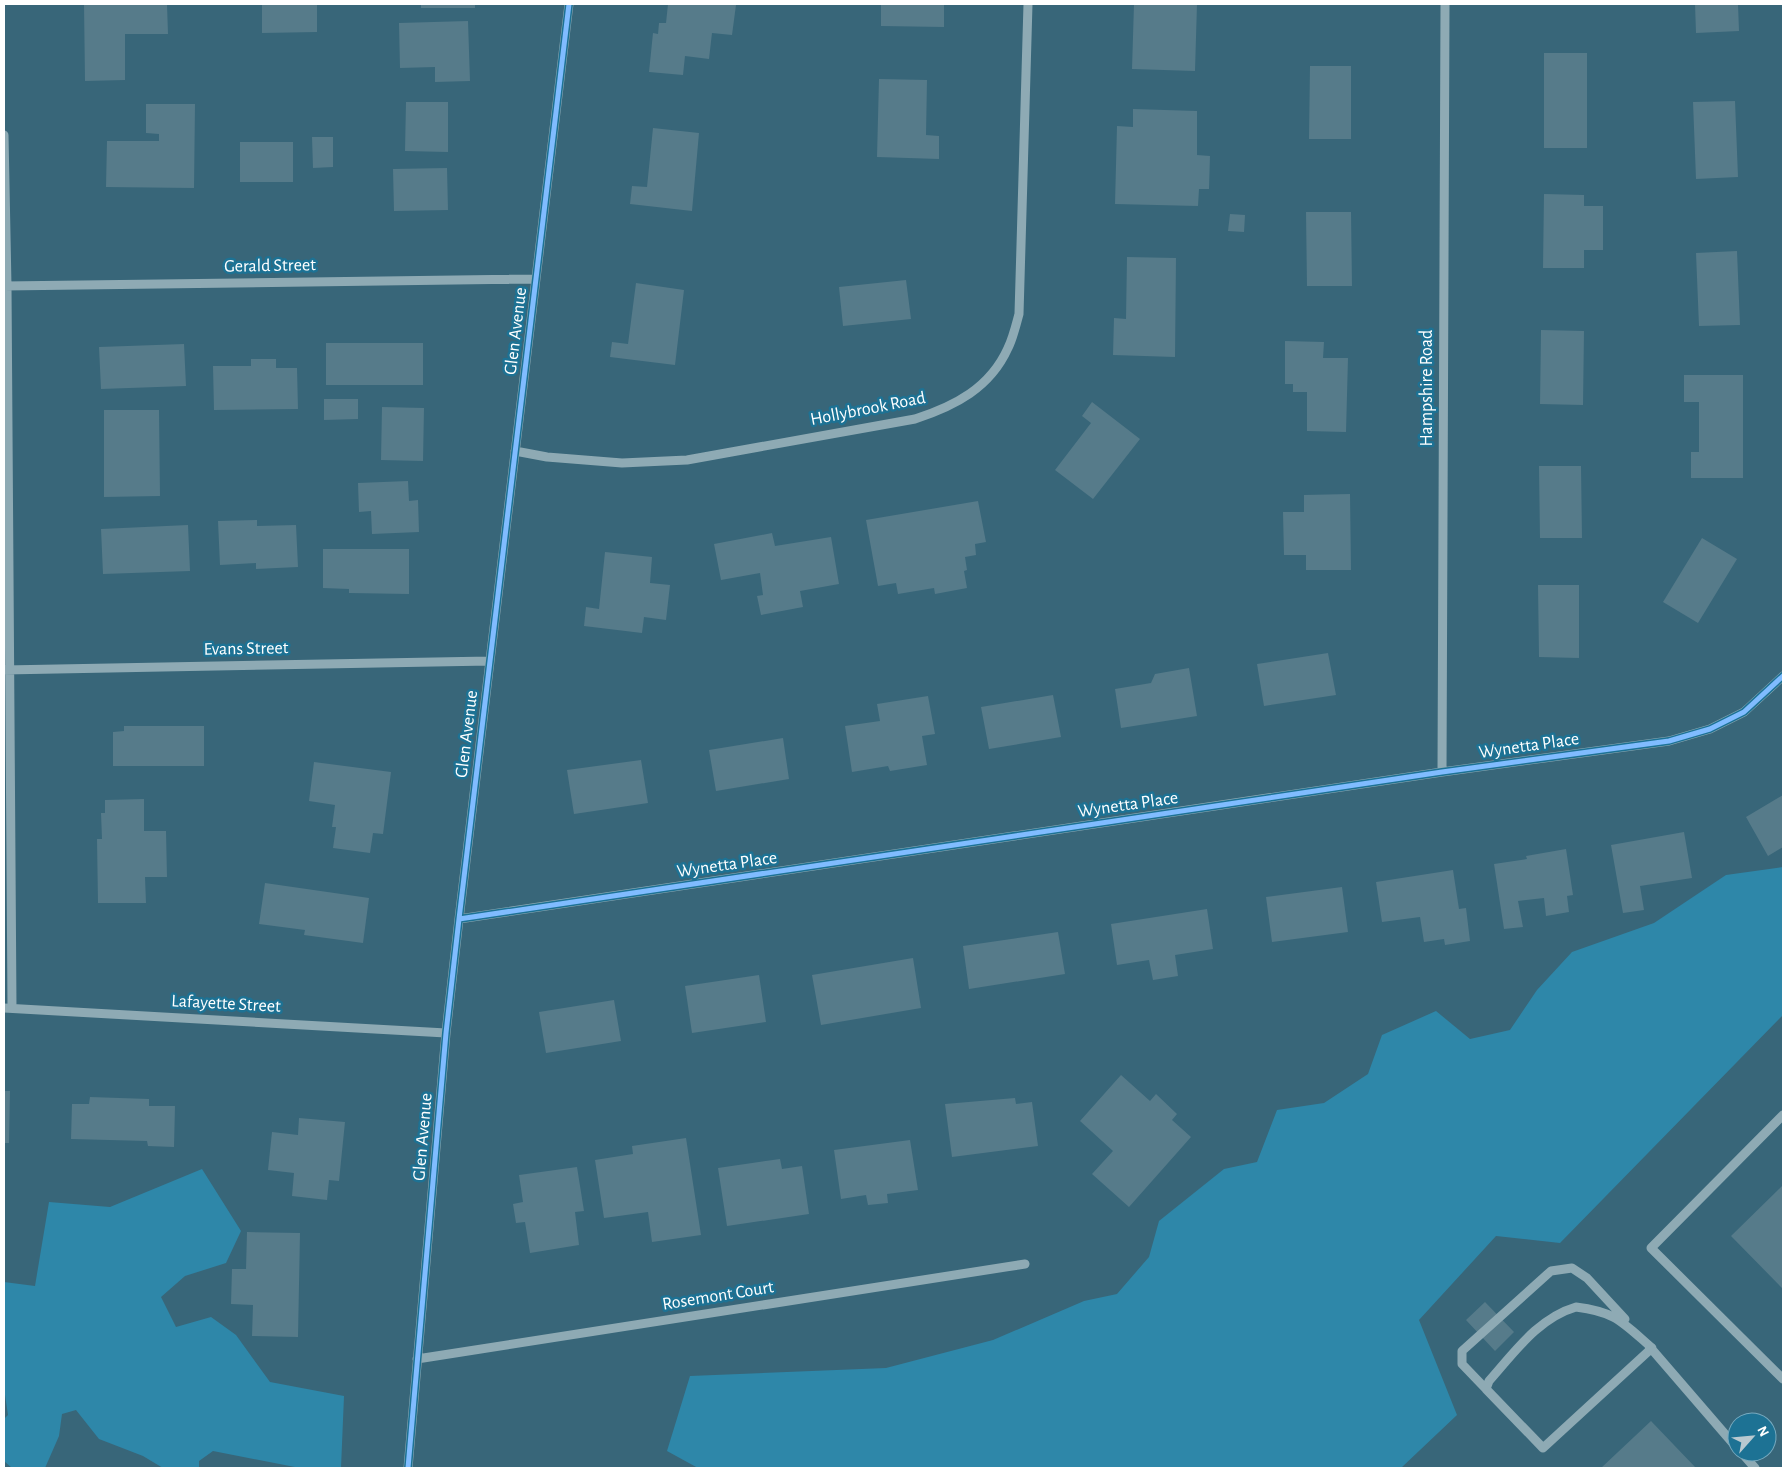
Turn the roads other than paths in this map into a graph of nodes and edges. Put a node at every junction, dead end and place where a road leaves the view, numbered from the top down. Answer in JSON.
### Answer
{"nodes":[{"id":1,"x":569,"y":4,"type":"edge"},
{"id":2,"x":1028,"y":4,"type":"edge"},
{"id":3,"x":1445,"y":4,"type":"edge"},
{"id":4,"x":4,"y":136,"type":"edge"},
{"id":5,"x":536,"y":279,"type":"junction"},
{"id":6,"x":6,"y":286,"type":"edge"},
{"id":7,"x":515,"y":451,"type":"junction"},
{"id":8,"x":490,"y":661,"type":"junction"},
{"id":9,"x":7,"y":670,"type":"edge"},
{"id":10,"x":1783,"y":676,"type":"edge"},
{"id":11,"x":1442,"y":772,"type":"junction"},
{"id":12,"x":458,"y":919,"type":"junction"},
{"id":13,"x":8,"y":1008,"type":"edge"},
{"id":14,"x":446,"y":1033,"type":"junction"},
{"id":15,"x":1783,"y":1115,"type":"edge"},
{"id":16,"x":1025,"y":1264,"type":"dead end"},
{"id":17,"x":1652,"y":1348,"type":"junction"},
{"id":18,"x":417,"y":1359,"type":"junction"},
{"id":19,"x":1783,"y":1379,"type":"edge"},
{"id":20,"x":1486,"y":1389,"type":"junction"},
{"id":21,"x":1727,"y":1436,"type":"edge"},
{"id":22,"x":408,"y":1468,"type":"edge"}],
"edges":[{"from":1,"to":5,"type":"street","name":"Glen Avenue"},
{"from":2,"to":7,"type":"street","name":"Hollybrook Road"},
{"from":3,"to":11,"type":"street","name":"Hampshire Road"},
{"from":4,"to":6,"type":"street"},
{"from":5,"to":6,"type":"street","name":"Gerald Street"},
{"from":5,"to":7,"type":"street","name":"Glen Avenue"},
{"from":6,"to":9,"type":"street"},
{"from":7,"to":8,"type":"street","name":"Glen Avenue"},
{"from":8,"to":9,"type":"street","name":"Evans Street"},
{"from":8,"to":12,"type":"street","name":"Glen Avenue"},
{"from":9,"to":13,"type":"street"},
{"from":10,"to":11,"type":"street","name":"Wynetta Place"},
{"from":11,"to":12,"type":"street","name":"Wynetta Place"},
{"from":12,"to":14,"type":"street","name":"Glen Avenue"},
{"from":13,"to":14,"type":"street","name":"Lafayette Street"},
{"from":14,"to":18,"type":"street","name":"Glen Avenue"},
{"from":15,"to":19,"type":"street"},
{"from":16,"to":18,"type":"street","name":"Rosemont Court"},
{"from":17,"to":20,"type":"street"},
{"from":17,"to":20,"type":"street"},
{"from":17,"to":20,"type":"street"},
{"from":17,"to":21,"type":"street"},
{"from":18,"to":22,"type":"street","name":"Glen Avenue"}]}
